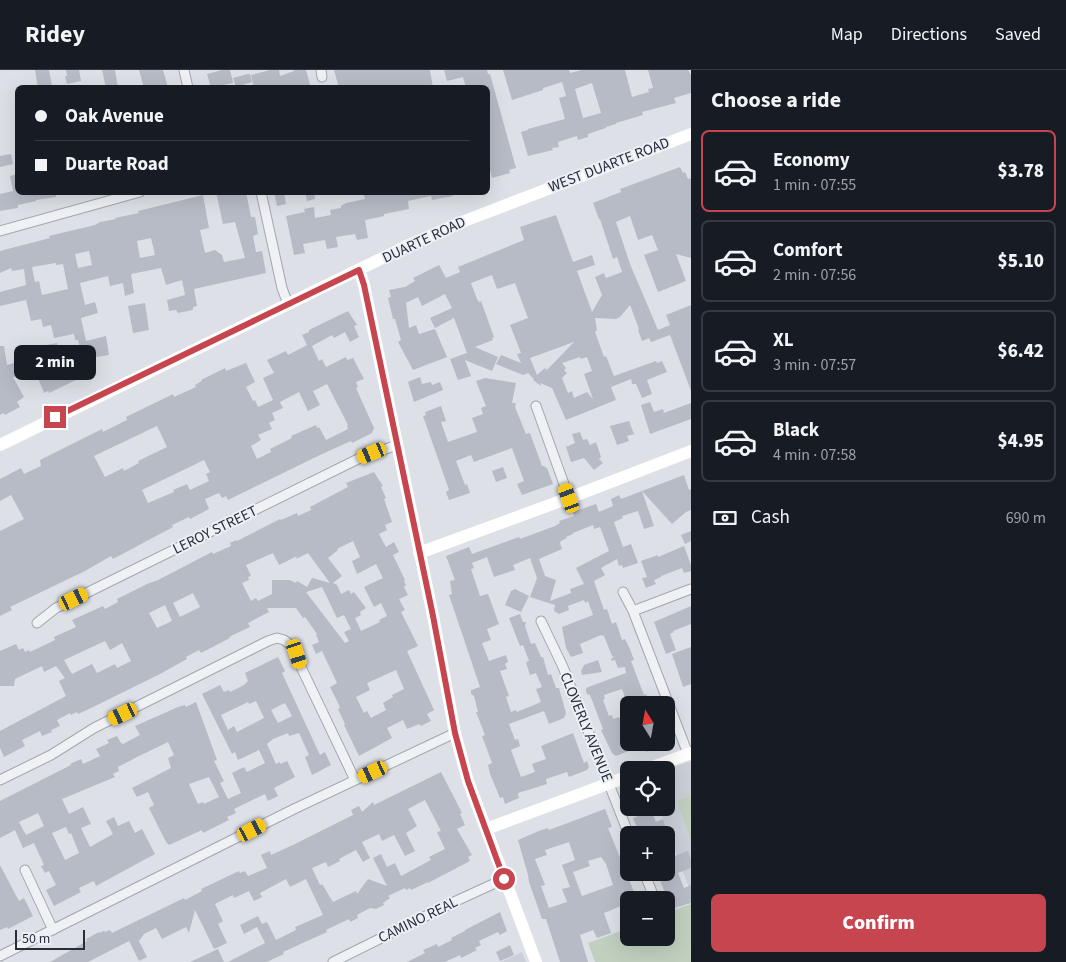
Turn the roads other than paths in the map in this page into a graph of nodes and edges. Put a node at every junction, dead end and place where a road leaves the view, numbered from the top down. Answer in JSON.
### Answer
{"nodes":[{"id":1,"x":184,"y":70,"type":"edge"},
{"id":2,"x":187,"y":85,"type":"edge"},
{"id":3,"x":691,"y":134,"type":"edge"},
{"id":4,"x":129,"y":195,"type":"edge"},
{"id":5,"x":261,"y":195,"type":"edge"},
{"id":6,"x":527,"y":197,"type":"joint"},
{"id":7,"x":0,"y":231,"type":"edge"},
{"id":8,"x":359,"y":270,"type":"junction"},
{"id":9,"x":288,"y":304,"type":"junction"},
{"id":10,"x":536,"y":406,"type":"dead end"},
{"id":11,"x":0,"y":445,"type":"edge"},
{"id":12,"x":398,"y":445,"type":"junction"},
{"id":13,"x":691,"y":451,"type":"edge"},
{"id":14,"x":569,"y":498,"type":"junction"},
{"id":15,"x":419,"y":552,"type":"junction"},
{"id":16,"x":691,"y":589,"type":"edge"},
{"id":17,"x":623,"y":592,"type":"dead end"},
{"id":18,"x":633,"y":611,"type":"junction"},
{"id":19,"x":540,"y":621,"type":"dead end"},
{"id":20,"x":37,"y":623,"type":"dead end"},
{"id":21,"x":455,"y":733,"type":"junction"},
{"id":22,"x":689,"y":753,"type":"edge"},
{"id":23,"x":668,"y":761,"type":"edge"},
{"id":24,"x":620,"y":779,"type":"edge"},
{"id":25,"x":0,"y":780,"type":"edge"},
{"id":26,"x":355,"y":780,"type":"junction"},
{"id":27,"x":609,"y":783,"type":"junction"},
{"id":28,"x":626,"y":826,"type":"edge"},
{"id":29,"x":486,"y":829,"type":"junction"},
{"id":30,"x":25,"y":870,"type":"dead end"},
{"id":31,"x":504,"y":879,"type":"junction"},
{"id":32,"x":53,"y":930,"type":"junction"},
{"id":33,"x":0,"y":956,"type":"edge"},
{"id":34,"x":333,"y":962,"type":"edge"},
{"id":35,"x":536,"y":962,"type":"edge"}],
"edges":[{"from":1,"to":2,"type":"street"},
{"from":3,"to":6,"type":"street","name":"WEST DUARTE ROAD"},
{"from":4,"to":7,"type":"street"},
{"from":5,"to":9,"type":"street"},
{"from":6,"to":8,"type":"street","name":"DUARTE ROAD"},
{"from":8,"to":9,"type":"street","name":"DUARTE ROAD"},
{"from":8,"to":12,"type":"street"},
{"from":9,"to":11,"type":"street","name":"DUARTE ROAD"},
{"from":10,"to":14,"type":"street"},
{"from":12,"to":15,"type":"street"},
{"from":12,"to":20,"type":"street","name":"LEROY STREET"},
{"from":13,"to":14,"type":"street"},
{"from":14,"to":15,"type":"street"},
{"from":15,"to":21,"type":"street"},
{"from":16,"to":18,"type":"street"},
{"from":17,"to":18,"type":"street"},
{"from":18,"to":22,"type":"street"},
{"from":19,"to":27,"type":"street","name":"CLOVERLY AVENUE"},
{"from":21,"to":26,"type":"street"},
{"from":21,"to":29,"type":"street"},
{"from":22,"to":23,"type":"street"},
{"from":24,"to":27,"type":"street"},
{"from":25,"to":26,"type":"street"},
{"from":26,"to":32,"type":"street"},
{"from":27,"to":28,"type":"street","name":"CLOVERLY AVENUE"},
{"from":27,"to":29,"type":"street"},
{"from":29,"to":31,"type":"street"},
{"from":30,"to":32,"type":"street"},
{"from":31,"to":34,"type":"street","name":"CAMINO REAL"},
{"from":31,"to":35,"type":"street"},
{"from":32,"to":33,"type":"street"}]}
